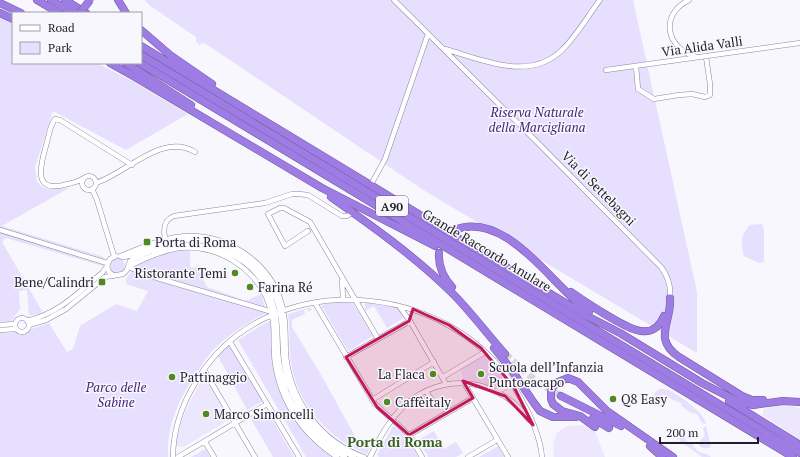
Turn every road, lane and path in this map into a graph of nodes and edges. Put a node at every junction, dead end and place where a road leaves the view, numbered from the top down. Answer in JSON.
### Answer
{"nodes":[{"id":1,"x":37,"y":0,"type":"edge"},
{"id":2,"x":51,"y":0,"type":"edge"},
{"id":3,"x":65,"y":0,"type":"edge"},
{"id":4,"x":90,"y":0,"type":"edge"},
{"id":5,"x":118,"y":0,"type":"edge"},
{"id":6,"x":394,"y":0,"type":"edge"},
{"id":7,"x":600,"y":0,"type":"edge"},
{"id":8,"x":689,"y":0,"type":"edge"},
{"id":9,"x":0,"y":3,"type":"edge"},
{"id":10,"x":19,"y":12,"type":"edge"},
{"id":11,"x":57,"y":12,"type":"edge"},
{"id":12,"x":71,"y":12,"type":"edge"},
{"id":13,"x":81,"y":12,"type":"edge"},
{"id":14,"x":84,"y":12,"type":"edge"},
{"id":15,"x":125,"y":12,"type":"edge"},
{"id":16,"x":0,"y":13,"type":"edge"},
{"id":17,"x":12,"y":18,"type":"edge"},
{"id":18,"x":142,"y":31,"type":"edge"},
{"id":19,"x":428,"y":34,"type":"junction"},
{"id":20,"x":800,"y":43,"type":"edge"},
{"id":21,"x":142,"y":47,"type":"edge"},
{"id":22,"x":443,"y":49,"type":"junction"},
{"id":23,"x":461,"y":53,"type":"junction"},
{"id":24,"x":142,"y":56,"type":"edge"},
{"id":25,"x":706,"y":57,"type":"junction"},
{"id":26,"x":699,"y":58,"type":"junction"},
{"id":27,"x":455,"y":60,"type":"junction"},
{"id":28,"x":112,"y":64,"type":"edge"},
{"id":29,"x":128,"y":64,"type":"edge"},
{"id":30,"x":142,"y":64,"type":"edge"},
{"id":31,"x":636,"y":66,"type":"junction"},
{"id":32,"x":606,"y":70,"type":"dead end"},
{"id":33,"x":240,"y":139,"type":"junction"},
{"id":34,"x":296,"y":141,"type":"junction"},
{"id":35,"x":195,"y":152,"type":"dead end"},
{"id":36,"x":132,"y":164,"type":"junction"},
{"id":37,"x":305,"y":178,"type":"junction"},
{"id":38,"x":82,"y":180,"type":"junction"},
{"id":39,"x":373,"y":181,"type":"dead end"},
{"id":40,"x":96,"y":183,"type":"junction"},
{"id":41,"x":92,"y":189,"type":"junction"},
{"id":42,"x":350,"y":214,"type":"dead end"},
{"id":43,"x":0,"y":230,"type":"edge"},
{"id":44,"x":454,"y":230,"type":"dead end"},
{"id":45,"x":308,"y":231,"type":"dead end"},
{"id":46,"x":165,"y":238,"type":"dead end"},
{"id":47,"x":406,"y":253,"type":"junction"},
{"id":48,"x":439,"y":253,"type":"dead end"},
{"id":49,"x":114,"y":256,"type":"junction"},
{"id":50,"x":121,"y":256,"type":"junction"},
{"id":51,"x":107,"y":264,"type":"junction"},
{"id":52,"x":128,"y":267,"type":"junction"},
{"id":53,"x":543,"y":269,"type":"junction"},
{"id":54,"x":257,"y":272,"type":"junction"},
{"id":55,"x":114,"y":276,"type":"junction"},
{"id":56,"x":342,"y":278,"type":"junction"},
{"id":57,"x":516,"y":290,"type":"junction"},
{"id":58,"x":670,"y":298,"type":"junction"},
{"id":59,"x":355,"y":299,"type":"junction"},
{"id":60,"x":343,"y":300,"type":"junction"},
{"id":61,"x":363,"y":300,"type":"junction"},
{"id":62,"x":315,"y":303,"type":"junction"},
{"id":63,"x":400,"y":306,"type":"junction"},
{"id":64,"x":413,"y":310,"type":"junction"},
{"id":65,"x":276,"y":312,"type":"junction"},
{"id":66,"x":362,"y":312,"type":"junction"},
{"id":67,"x":410,"y":321,"type":"junction"},
{"id":68,"x":28,"y":323,"type":"junction"},
{"id":69,"x":480,"y":324,"type":"junction"},
{"id":70,"x":0,"y":326,"type":"edge"},
{"id":71,"x":15,"y":327,"type":"junction"},
{"id":72,"x":0,"y":330,"type":"edge"},
{"id":73,"x":620,"y":333,"type":"junction"},
{"id":74,"x":378,"y":339,"type":"junction"},
{"id":75,"x":230,"y":342,"type":"junction"},
{"id":76,"x":485,"y":352,"type":"junction"},
{"id":77,"x":506,"y":354,"type":"tunnel mouth"},
{"id":78,"x":274,"y":357,"type":"junction"},
{"id":79,"x":346,"y":357,"type":"junction"},
{"id":80,"x":283,"y":360,"type":"junction"},
{"id":81,"x":434,"y":362,"type":"junction"},
{"id":82,"x":204,"y":370,"type":"junction"},
{"id":83,"x":443,"y":377,"type":"junction"},
{"id":84,"x":508,"y":379,"type":"junction"},
{"id":85,"x":673,"y":380,"type":"junction"},
{"id":86,"x":464,"y":383,"type":"junction"},
{"id":87,"x":702,"y":383,"type":"junction"},
{"id":88,"x":446,"y":384,"type":"junction"},
{"id":89,"x":475,"y":384,"type":"junction"},
{"id":90,"x":426,"y":391,"type":"junction"},
{"id":91,"x":496,"y":391,"type":"junction"},
{"id":92,"x":561,"y":396,"type":"tunnel mouth"},
{"id":93,"x":472,"y":397,"type":"junction"},
{"id":94,"x":372,"y":400,"type":"junction"},
{"id":95,"x":777,"y":401,"type":"junction"},
{"id":96,"x":800,"y":402,"type":"edge"},
{"id":97,"x":267,"y":404,"type":"junction"},
{"id":98,"x":434,"y":404,"type":"dead end"},
{"id":99,"x":576,"y":417,"type":"dead end"},
{"id":100,"x":593,"y":418,"type":"dead end"},
{"id":101,"x":391,"y":420,"type":"junction"},
{"id":102,"x":236,"y":423,"type":"junction"},
{"id":103,"x":533,"y":425,"type":"junction"},
{"id":104,"x":595,"y":427,"type":"dead end"},
{"id":105,"x":609,"y":428,"type":"dead end"},
{"id":106,"x":409,"y":435,"type":"junction"},
{"id":107,"x":497,"y":440,"type":"junction"},
{"id":108,"x":334,"y":441,"type":"junction"},
{"id":109,"x":205,"y":442,"type":"junction"},
{"id":110,"x":647,"y":443,"type":"junction"},
{"id":111,"x":327,"y":445,"type":"junction"},
{"id":112,"x":800,"y":445,"type":"edge"},
{"id":113,"x":800,"y":453,"type":"edge"},
{"id":114,"x":253,"y":456,"type":"edge"},
{"id":115,"x":173,"y":457,"type":"edge"},
{"id":116,"x":178,"y":457,"type":"edge"},
{"id":117,"x":214,"y":457,"type":"edge"},
{"id":118,"x":299,"y":457,"type":"edge"},
{"id":119,"x":337,"y":457,"type":"edge"},
{"id":120,"x":345,"y":457,"type":"edge"},
{"id":121,"x":354,"y":457,"type":"edge"},
{"id":122,"x":364,"y":457,"type":"edge"},
{"id":123,"x":370,"y":457,"type":"edge"},
{"id":124,"x":422,"y":457,"type":"edge"},
{"id":125,"x":468,"y":457,"type":"edge"},
{"id":126,"x":508,"y":457,"type":"edge"},
{"id":127,"x":542,"y":457,"type":"edge"},
{"id":128,"x":662,"y":457,"type":"edge"},
{"id":129,"x":671,"y":457,"type":"edge"},
{"id":130,"x":793,"y":457,"type":"edge"}],
"edges":[{"from":1,"to":11,"type":"highway"},
{"from":2,"to":12,"type":"highway"},
{"from":3,"to":14,"type":"highway"},
{"from":4,"to":13,"type":"highway","bridge":true},
{"from":5,"to":15,"type":"highway"},
{"from":6,"to":19,"type":"street","name":"Via di Settebagni"},
{"from":7,"to":23,"type":"street"},
{"from":8,"to":26,"type":"street"},
{"from":9,"to":10,"type":"highway"},
{"from":16,"to":17,"type":"highway"},
{"from":18,"to":34,"type":"highway"},
{"from":19,"to":22,"type":"street","name":"Via di Settebagni"},
{"from":19,"to":39,"type":"street"},
{"from":20,"to":25,"type":"street","name":"Via Alida Valli"},
{"from":21,"to":34,"type":"highway","name":"Grande Raccordo Anulare"},
{"from":22,"to":23,"type":"street"},
{"from":22,"to":27,"type":"street","name":"Via di Settebagni"},
{"from":23,"to":27,"type":"street"},
{"from":24,"to":85,"type":"highway","name":"Grande Raccordo Anulare","number":"A90"},
{"from":25,"to":26,"type":"street","name":"Via Alida Valli"},
{"from":25,"to":31,"type":"street"},
{"from":26,"to":31,"type":"street","name":"Via Alida Valli"},
{"from":27,"to":58,"type":"street","name":"Via di Settebagni"},
{"from":28,"to":33,"type":"highway"},
{"from":29,"to":33,"type":"highway"},
{"from":30,"to":57,"type":"highway","name":"Grande Raccordo Anulare","number":"A90"},
{"from":31,"to":32,"type":"street","name":"Via Alida Valli"},
{"from":33,"to":37,"type":"highway"},
{"from":34,"to":73,"type":"highway","name":"Grande Raccordo Anulare"},
{"from":35,"to":36,"type":"street"},
{"from":36,"to":38,"type":"street"},
{"from":36,"to":40,"type":"street"},
{"from":37,"to":47,"type":"highway"},
{"from":37,"to":57,"type":"highway"},
{"from":38,"to":40,"type":"street"},
{"from":38,"to":41,"type":"street"},
{"from":40,"to":41,"type":"street"},
{"from":41,"to":49,"type":"street"},
{"from":42,"to":46,"type":"street"},
{"from":43,"to":51,"type":"street"},
{"from":44,"to":53,"type":"highway"},
{"from":45,"to":56,"type":"street"},
{"from":47,"to":69,"type":"highway"},
{"from":47,"to":99,"type":"highway"},
{"from":48,"to":69,"type":"highway"},
{"from":49,"to":50,"type":"street"},
{"from":49,"to":51,"type":"street"},
{"from":50,"to":52,"type":"street"},
{"from":50,"to":54,"type":"street"},
{"from":51,"to":55,"type":"street"},
{"from":51,"to":68,"type":"street"},
{"from":52,"to":54,"type":"street"},
{"from":52,"to":55,"type":"street"},
{"from":52,"to":65,"type":"street"},
{"from":53,"to":58,"type":"highway"},
{"from":53,"to":73,"type":"highway"},
{"from":54,"to":65,"type":"street"},
{"from":54,"to":65,"type":"street"},
{"from":55,"to":68,"type":"street"},
{"from":56,"to":59,"type":"street"},
{"from":56,"to":60,"type":"street"},
{"from":57,"to":85,"type":"highway","name":"Grande Raccordo Anulare","number":"A90"},
{"from":58,"to":95,"type":"highway"},
{"from":59,"to":60,"type":"street"},
{"from":59,"to":61,"type":"street"},
{"from":59,"to":66,"type":"street"},
{"from":60,"to":62,"type":"street"},
{"from":61,"to":63,"type":"street"},
{"from":61,"to":66,"type":"street"},
{"from":62,"to":65,"type":"street"},
{"from":62,"to":79,"type":"street"},
{"from":63,"to":64,"type":"street"},
{"from":63,"to":67,"type":"street"},
{"from":64,"to":67,"type":"street"},
{"from":64,"to":76,"type":"street"},
{"from":65,"to":75,"type":"street"},
{"from":65,"to":78,"type":"street"},
{"from":65,"to":80,"type":"street"},
{"from":66,"to":74,"type":"street"},
{"from":67,"to":74,"type":"street"},
{"from":67,"to":81,"type":"street"},
{"from":68,"to":71,"type":"street"},
{"from":68,"to":71,"type":"street"},
{"from":69,"to":77,"type":"highway"},
{"from":70,"to":71,"type":"street"},
{"from":71,"to":72,"type":"street"},
{"from":73,"to":87,"type":"highway","name":"Grande Raccordo Anulare"},
{"from":74,"to":79,"type":"street"},
{"from":75,"to":82,"type":"street"},
{"from":75,"to":97,"type":"street"},
{"from":76,"to":83,"type":"street"},
{"from":76,"to":84,"type":"street"},
{"from":78,"to":80,"type":"street"},
{"from":78,"to":111,"type":"street"},
{"from":79,"to":94,"type":"street"},
{"from":80,"to":108,"type":"street"},
{"from":80,"to":111,"type":"street"},
{"from":81,"to":83,"type":"street"},
{"from":81,"to":94,"type":"street"},
{"from":82,"to":102,"type":"street"},
{"from":82,"to":115,"type":"street"},
{"from":83,"to":88,"type":"street"},
{"from":84,"to":91,"type":"street"},
{"from":84,"to":103,"type":"street"},
{"from":85,"to":113,"type":"highway","name":"Grande Raccordo Anulare","number":"A90"},
{"from":85,"to":130,"type":"highway","name":"Grande Raccordo Anulare","number":"A90"},
{"from":86,"to":88,"type":"street"},
{"from":86,"to":89,"type":"street"},
{"from":86,"to":93,"type":"street"},
{"from":87,"to":95,"type":"highway"},
{"from":87,"to":112,"type":"highway"},
{"from":88,"to":90,"type":"street"},
{"from":89,"to":91,"type":"street"},
{"from":89,"to":93,"type":"street"},
{"from":90,"to":98,"type":"street"},
{"from":90,"to":101,"type":"street"},
{"from":91,"to":103,"type":"street"},
{"from":92,"to":110,"type":"highway"},
{"from":93,"to":106,"type":"street"},
{"from":93,"to":107,"type":"street"},
{"from":94,"to":101,"type":"street"},
{"from":95,"to":96,"type":"highway"},
{"from":97,"to":102,"type":"street"},
{"from":97,"to":118,"type":"street"},
{"from":100,"to":105,"type":"highway"},
{"from":101,"to":106,"type":"street"},
{"from":101,"to":123,"type":"street"},
{"from":102,"to":109,"type":"street"},
{"from":102,"to":114,"type":"street"},
{"from":103,"to":127,"type":"street"},
{"from":104,"to":129,"type":"highway"},
{"from":106,"to":124,"type":"street"},
{"from":107,"to":125,"type":"street"},
{"from":107,"to":126,"type":"street"},
{"from":108,"to":111,"type":"street"},
{"from":108,"to":122,"type":"street"},
{"from":109,"to":116,"type":"street"},
{"from":109,"to":117,"type":"street"},
{"from":110,"to":128,"type":"highway"},
{"from":110,"to":129,"type":"highway"},
{"from":111,"to":119,"type":"street"},
{"from":111,"to":120,"type":"street"},
{"from":111,"to":121,"type":"street"}]}
